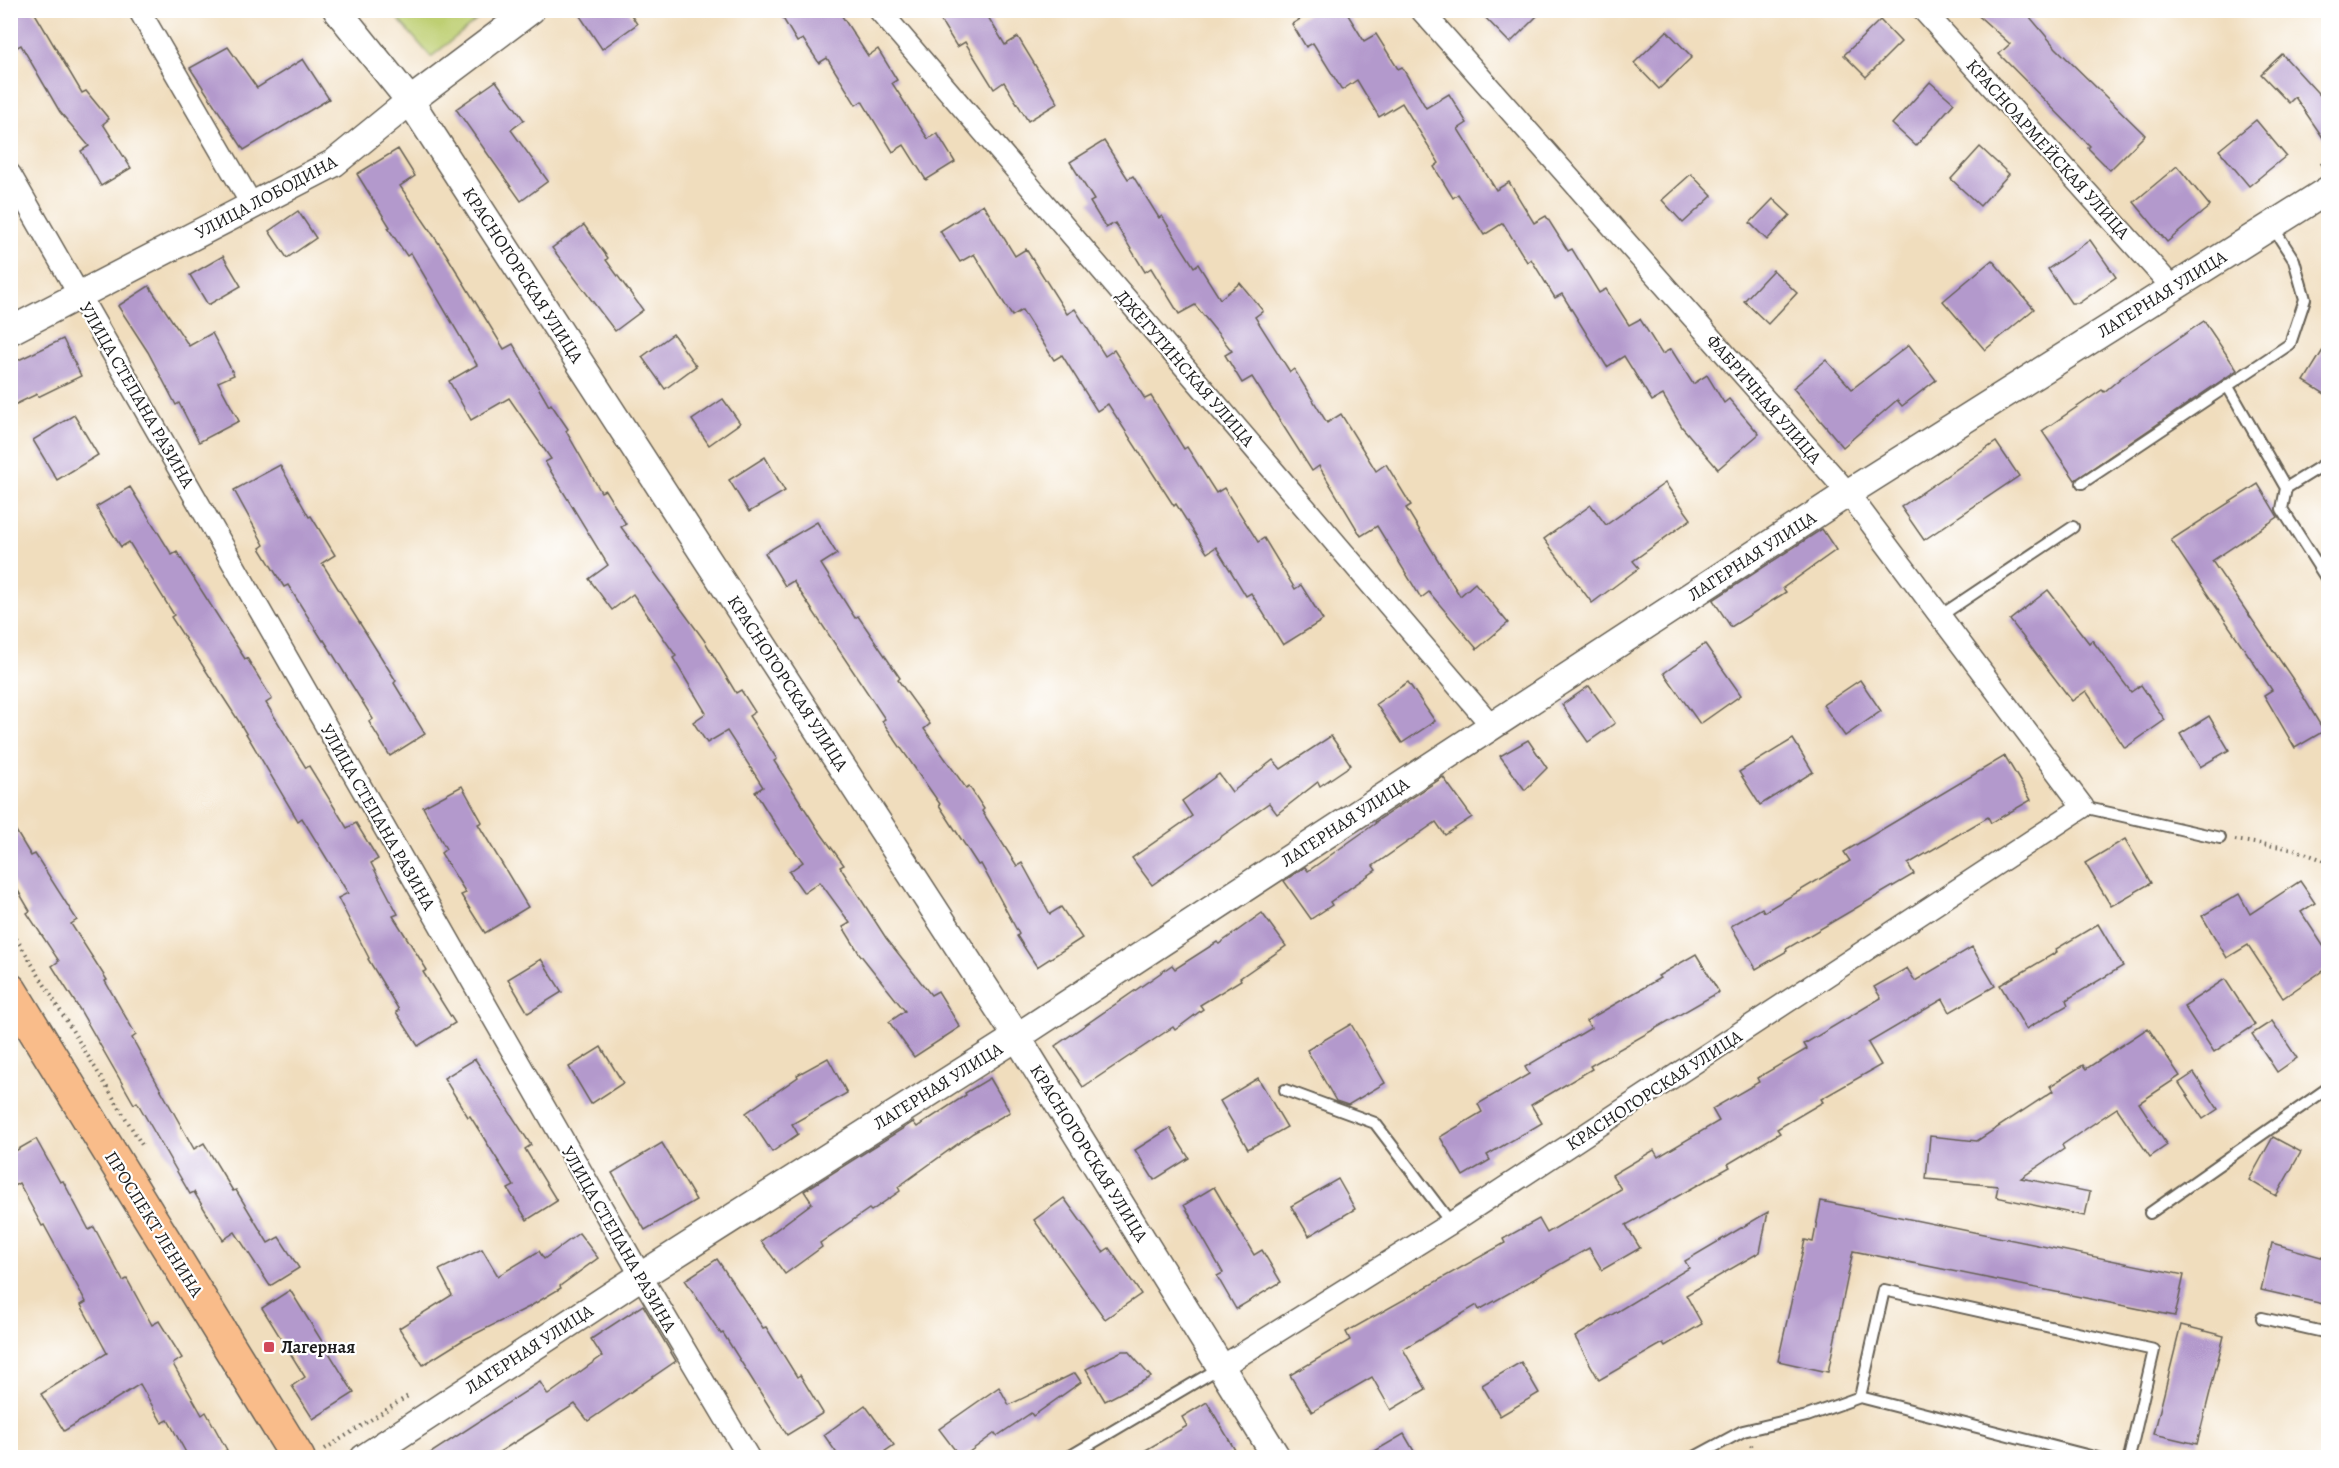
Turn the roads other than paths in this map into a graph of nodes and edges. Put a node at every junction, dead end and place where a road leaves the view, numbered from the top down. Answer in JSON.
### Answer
{"nodes":[{"id":1,"x":140,"y":10,"type":"edge"},
{"id":2,"x":337,"y":10,"type":"edge"},
{"id":3,"x":531,"y":10,"type":"edge"},
{"id":4,"x":879,"y":10,"type":"edge"},
{"id":5,"x":1421,"y":10,"type":"edge"},
{"id":6,"x":1923,"y":10,"type":"edge"},
{"id":7,"x":410,"y":101,"type":"junction"},
{"id":8,"x":10,"y":174,"type":"edge"},
{"id":9,"x":2328,"y":190,"type":"edge"},
{"id":10,"x":252,"y":205,"type":"junction"},
{"id":11,"x":2272,"y":226,"type":"junction"},
{"id":12,"x":2172,"y":287,"type":"junction"},
{"id":13,"x":80,"y":295,"type":"junction"},
{"id":14,"x":10,"y":331,"type":"edge"},
{"id":15,"x":2227,"y":386,"type":"junction"},
{"id":16,"x":2328,"y":462,"type":"edge"},
{"id":17,"x":2082,"y":483,"type":"dead end"},
{"id":18,"x":2286,"y":488,"type":"junction"},
{"id":19,"x":1848,"y":494,"type":"junction"},
{"id":20,"x":2073,"y":527,"type":"dead end"},
{"id":21,"x":2328,"y":581,"type":"edge"},
{"id":22,"x":1940,"y":616,"type":"junction"},
{"id":23,"x":1492,"y":726,"type":"junction"},
{"id":24,"x":2083,"y":807,"type":"junction"},
{"id":25,"x":2220,"y":838,"type":"road end"},
{"id":26,"x":10,"y":990,"type":"edge"},
{"id":27,"x":1017,"y":1036,"type":"junction"},
{"id":28,"x":2328,"y":1088,"type":"edge"},
{"id":29,"x":1286,"y":1090,"type":"dead end"},
{"id":30,"x":2150,"y":1213,"type":"dead end"},
{"id":31,"x":1451,"y":1223,"type":"junction"},
{"id":32,"x":641,"y":1276,"type":"junction"},
{"id":33,"x":2262,"y":1318,"type":"dead end"},
{"id":34,"x":2328,"y":1333,"type":"edge"},
{"id":35,"x":1221,"y":1367,"type":"junction"},
{"id":36,"x":1860,"y":1397,"type":"junction"},
{"id":37,"x":298,"y":1458,"type":"edge"},
{"id":38,"x":364,"y":1458,"type":"edge"},
{"id":39,"x":749,"y":1458,"type":"edge"},
{"id":40,"x":1067,"y":1458,"type":"edge"},
{"id":41,"x":1277,"y":1458,"type":"edge"},
{"id":42,"x":1693,"y":1458,"type":"edge"},
{"id":43,"x":2098,"y":1458,"type":"edge"},
{"id":44,"x":2129,"y":1458,"type":"edge"}],
"edges":[{"from":1,"to":10,"type":"street"},
{"from":2,"to":7,"type":"street","name":"КРАСНОГОРСКАЯ УЛИЦА"},
{"from":3,"to":7,"type":"street","name":"УЛИЦА ЛОБОДИНА"},
{"from":4,"to":23,"type":"street","name":"ДЖЕГУТИНСКАЯ УЛИЦА"},
{"from":5,"to":19,"type":"street","name":"ФАБРИЧНАЯ УЛИЦА"},
{"from":6,"to":12,"type":"street","name":"КРАСНОАРМЕЙСКАЯ УЛИЦА"},
{"from":7,"to":10,"type":"street","name":"УЛИЦА ЛОБОДИНА"},
{"from":7,"to":27,"type":"street","name":"КРАСНОГОРСКАЯ УЛИЦА"},
{"from":8,"to":13,"type":"street","name":"УЛИЦА СТЕПАНА РАЗИНА"},
{"from":9,"to":11,"type":"street","name":"ЛАГЕРНАЯ УЛИЦА"},
{"from":10,"to":13,"type":"street","name":"УЛИЦА ЛОБОДИНА"},
{"from":11,"to":12,"type":"street","name":"ЛАГЕРНАЯ УЛИЦА"},
{"from":11,"to":15,"type":"lane"},
{"from":12,"to":19,"type":"street","name":"ЛАГЕРНАЯ УЛИЦА"},
{"from":13,"to":14,"type":"street","name":"УЛИЦА ЛОБОДИНА"},
{"from":13,"to":32,"type":"street","name":"УЛИЦА СТЕПАНА РАЗИНА"},
{"from":15,"to":17,"type":"lane"},
{"from":15,"to":18,"type":"lane"},
{"from":16,"to":18,"type":"lane"},
{"from":18,"to":21,"type":"lane"},
{"from":19,"to":22,"type":"street","name":"ФАБРИЧНАЯ УЛИЦА"},
{"from":19,"to":23,"type":"street","name":"ЛАГЕРНАЯ УЛИЦА"},
{"from":20,"to":22,"type":"lane"},
{"from":22,"to":24,"type":"street","name":"ФАБРИЧНАЯ УЛИЦА"},
{"from":23,"to":27,"type":"street","name":"ЛАГЕРНАЯ УЛИЦА"},
{"from":24,"to":25,"type":"lane"},
{"from":24,"to":31,"type":"street","name":"КРАСНОГОРСКАЯ УЛИЦА"},
{"from":26,"to":37,"type":"main road","name":"ПРОСПЕКТ ЛЕНИНА"},
{"from":27,"to":32,"type":"street","name":"ЛАГЕРНАЯ УЛИЦА"},
{"from":27,"to":35,"type":"street","name":"КРАСНОГОРСКАЯ УЛИЦА"},
{"from":28,"to":30,"type":"lane"},
{"from":29,"to":31,"type":"lane"},
{"from":31,"to":35,"type":"street","name":"КРАСНОГОРСКАЯ УЛИЦА"},
{"from":32,"to":38,"type":"street","name":"ЛАГЕРНАЯ УЛИЦА"},
{"from":32,"to":39,"type":"street","name":"УЛИЦА СТЕПАНА РАЗИНА"},
{"from":33,"to":34,"type":"lane"},
{"from":35,"to":40,"type":"lane"},
{"from":35,"to":41,"type":"street","name":"КРАСНОГОРСКАЯ УЛИЦА"},
{"from":36,"to":42,"type":"lane"},
{"from":36,"to":43,"type":"lane"},
{"from":36,"to":44,"type":"lane"}]}
